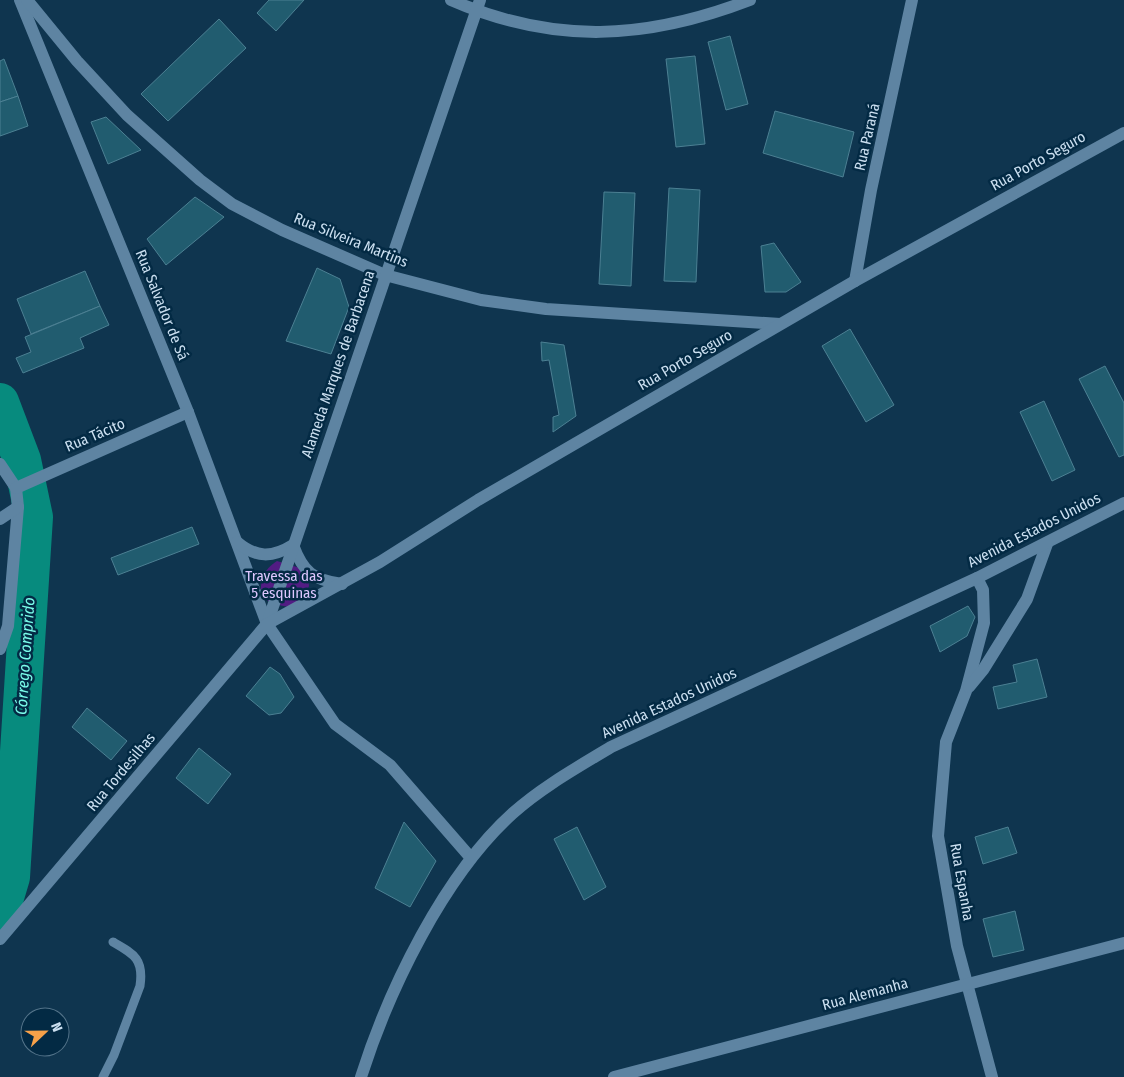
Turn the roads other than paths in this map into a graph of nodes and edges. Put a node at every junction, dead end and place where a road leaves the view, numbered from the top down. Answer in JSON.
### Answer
{"nodes":[{"id":1,"x":20,"y":0,"type":"edge"},
{"id":2,"x":27,"y":0,"type":"edge"},
{"id":3,"x":451,"y":0,"type":"edge"},
{"id":4,"x":750,"y":0,"type":"edge"},
{"id":5,"x":912,"y":0,"type":"edge"},
{"id":6,"x":478,"y":5,"type":"edge"},
{"id":7,"x":1124,"y":133,"type":"edge"},
{"id":8,"x":385,"y":275,"type":"junction"},
{"id":9,"x":855,"y":281,"type":"junction"},
{"id":10,"x":780,"y":324,"type":"junction"},
{"id":11,"x":188,"y":412,"type":"junction"},
{"id":12,"x":0,"y":464,"type":"edge"},
{"id":13,"x":23,"y":484,"type":"junction"},
{"id":14,"x":1124,"y":503,"type":"edge"},
{"id":15,"x":18,"y":507,"type":"junction"},
{"id":16,"x":0,"y":519,"type":"edge"},
{"id":17,"x":237,"y":542,"type":"junction"},
{"id":18,"x":1047,"y":544,"type":"junction"},
{"id":19,"x":293,"y":545,"type":"junction"},
{"id":20,"x":977,"y":578,"type":"junction"},
{"id":21,"x":342,"y":584,"type":"junction"},
{"id":22,"x":267,"y":624,"type":"junction"},
{"id":23,"x":0,"y":649,"type":"edge"},
{"id":24,"x":966,"y":691,"type":"junction"},
{"id":25,"x":471,"y":858,"type":"junction"},
{"id":26,"x":4,"y":935,"type":"edge"},
{"id":27,"x":113,"y":942,"type":"dead end"},
{"id":28,"x":1124,"y":943,"type":"edge"},
{"id":29,"x":967,"y":984,"type":"junction"},
{"id":30,"x":622,"y":1076,"type":"edge"},
{"id":31,"x":103,"y":1077,"type":"edge"},
{"id":32,"x":361,"y":1077,"type":"edge"},
{"id":33,"x":992,"y":1077,"type":"edge"}],
"edges":[{"from":1,"to":11,"type":"street","name":"Rua Salvador de Sá"},
{"from":2,"to":8,"type":"street","name":"Rua Silveira Martins"},
{"from":3,"to":6,"type":"street"},
{"from":4,"to":6,"type":"street"},
{"from":5,"to":9,"type":"street","name":"Rua Paraná"},
{"from":6,"to":8,"type":"street","name":"Alameda Marques de Barbacena"},
{"from":7,"to":9,"type":"street","name":"Rua Porto Seguro"},
{"from":8,"to":10,"type":"street","name":"Rua Silveira Martins"},
{"from":8,"to":19,"type":"street","name":"Alameda Marques de Barbacena"},
{"from":9,"to":10,"type":"street","name":"Rua Porto Seguro"},
{"from":10,"to":21,"type":"street","name":"Rua Porto Seguro"},
{"from":11,"to":13,"type":"street","name":"Rua Tácito"},
{"from":11,"to":17,"type":"street","name":"Rua Salvador de Sá"},
{"from":12,"to":13,"type":"street"},
{"from":13,"to":15,"type":"street"},
{"from":14,"to":18,"type":"street","name":"Avenida Estados Unidos"},
{"from":15,"to":16,"type":"street"},
{"from":15,"to":23,"type":"street"},
{"from":17,"to":19,"type":"street"},
{"from":17,"to":22,"type":"street","name":"Rua Salvador de Sá"},
{"from":18,"to":20,"type":"street","name":"Avenida Estados Unidos"},
{"from":18,"to":24,"type":"street","name":"Rua Espanha"},
{"from":19,"to":21,"type":"street"},
{"from":19,"to":22,"type":"street","name":"Alameda Marques de Barbacena"},
{"from":20,"to":24,"type":"street","name":"Rua Espanha"},
{"from":20,"to":25,"type":"street","name":"Avenida Estados Unidos"},
{"from":21,"to":22,"type":"street","name":"Rua Porto Seguro"},
{"from":22,"to":25,"type":"street","name":"Rua Salvador de Sá"},
{"from":22,"to":26,"type":"street","name":"Rua Tordesilhas"},
{"from":24,"to":29,"type":"street","name":"Rua Espanha"},
{"from":25,"to":32,"type":"street","name":"Avenida Estados Unidos"},
{"from":27,"to":31,"type":"lane"},
{"from":28,"to":29,"type":"street","name":"Rua Alemanha"},
{"from":29,"to":30,"type":"street","name":"Rua Alemanha"},
{"from":29,"to":33,"type":"street","name":"Rua Espanha"}]}
